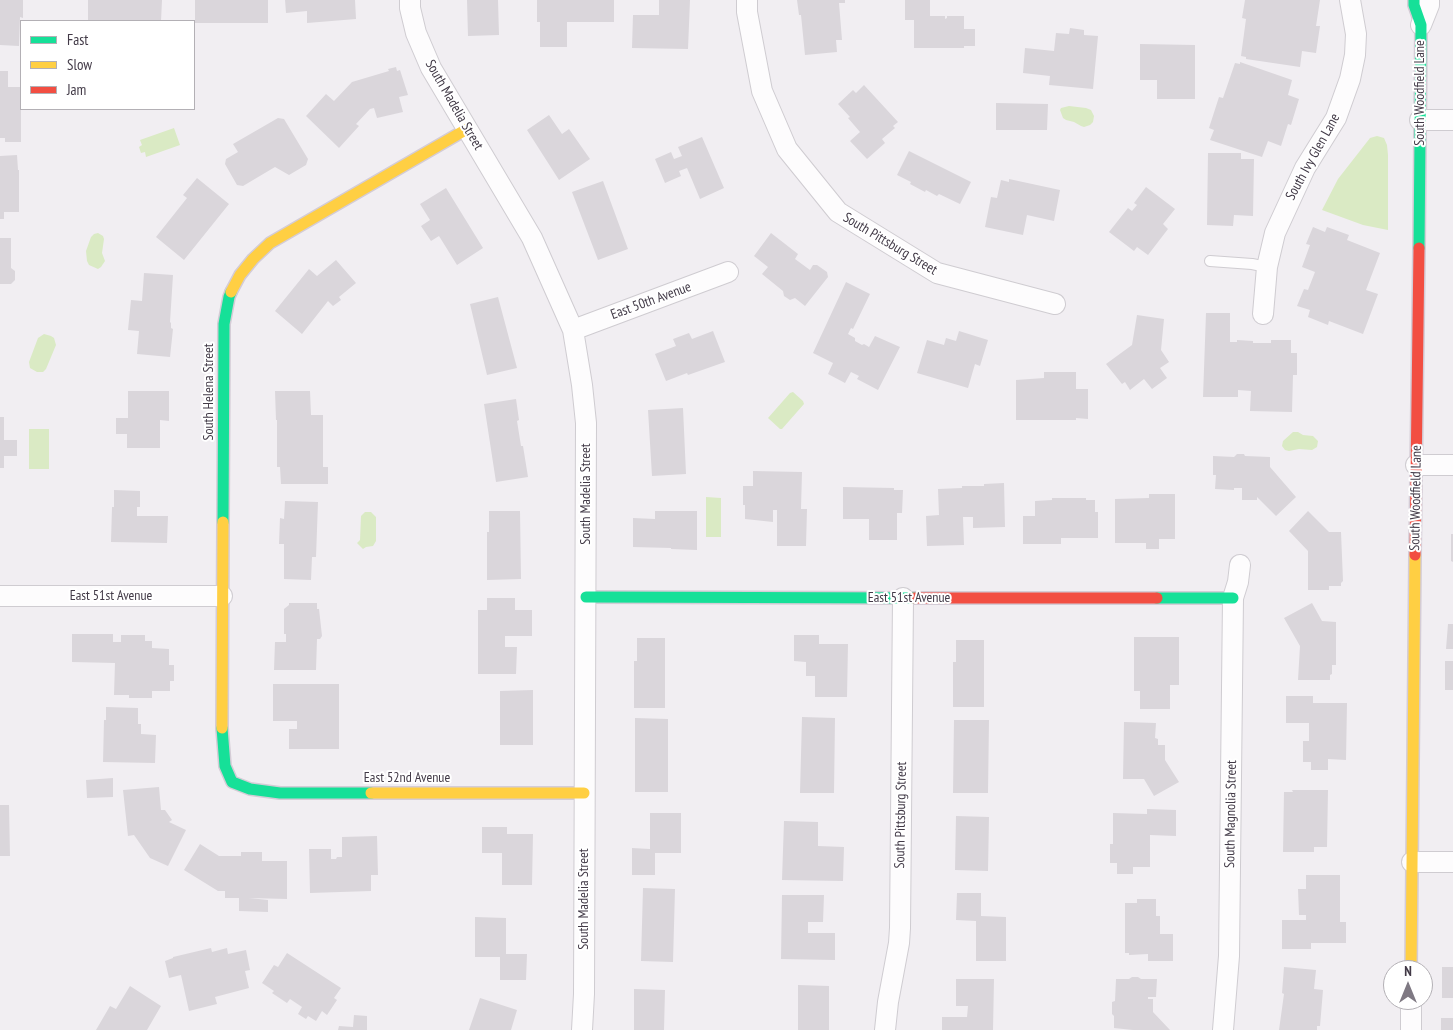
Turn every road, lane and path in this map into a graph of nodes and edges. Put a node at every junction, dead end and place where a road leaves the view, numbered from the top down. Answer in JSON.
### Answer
{"nodes":[{"id":1,"x":410,"y":0,"type":"edge"},
{"id":2,"x":747,"y":0,"type":"edge"},
{"id":3,"x":1350,"y":0,"type":"edge"},
{"id":4,"x":1414,"y":0,"type":"edge"},
{"id":5,"x":1429,"y":0,"type":"edge"},
{"id":6,"x":1421,"y":25,"type":"junction"},
{"id":7,"x":1420,"y":120,"type":"junction"},
{"id":8,"x":1453,"y":120,"type":"edge"},
{"id":9,"x":467,"y":129,"type":"junction"},
{"id":10,"x":1210,"y":261,"type":"dead end"},
{"id":11,"x":1267,"y":267,"type":"junction"},
{"id":12,"x":728,"y":272,"type":"dead end"},
{"id":13,"x":1054,"y":304,"type":"dead end"},
{"id":14,"x":1263,"y":314,"type":"dead end"},
{"id":15,"x":573,"y":330,"type":"junction"},
{"id":16,"x":1416,"y":465,"type":"junction"},
{"id":17,"x":1453,"y":465,"type":"edge"},
{"id":18,"x":1240,"y":566,"type":"dead end"},
{"id":19,"x":0,"y":596,"type":"edge"},
{"id":20,"x":222,"y":596,"type":"junction"},
{"id":21,"x":586,"y":597,"type":"junction"},
{"id":22,"x":903,"y":598,"type":"junction"},
{"id":23,"x":1233,"y":598,"type":"junction"},
{"id":24,"x":232,"y":782,"type":"joint"},
{"id":25,"x":584,"y":793,"type":"junction"},
{"id":26,"x":1412,"y":862,"type":"junction"},
{"id":27,"x":1453,"y":862,"type":"edge"},
{"id":28,"x":1411,"y":960,"type":"edge"},
{"id":29,"x":1411,"y":1010,"type":"edge"},
{"id":30,"x":582,"y":1030,"type":"edge"},
{"id":31,"x":886,"y":1030,"type":"edge"},
{"id":32,"x":1222,"y":1030,"type":"edge"},
{"id":33,"x":1411,"y":1030,"type":"edge"}],
"edges":[{"from":1,"to":9,"type":"street","name":"South Madelia Street"},
{"from":2,"to":13,"type":"street","name":"South Pittsburg Street"},
{"from":3,"to":11,"type":"street","name":"South Ivy Glen Lane"},
{"from":4,"to":6,"type":"street","name":"South Woodfield Lane"},
{"from":5,"to":6,"type":"street","name":"South Woodfield Lane"},
{"from":6,"to":7,"type":"street","name":"South Woodfield Lane"},
{"from":7,"to":8,"type":"street"},
{"from":7,"to":16,"type":"street","name":"South Woodfield Lane"},
{"from":9,"to":15,"type":"street","name":"South Madelia Street"},
{"from":9,"to":20,"type":"street","name":"South Helena Street"},
{"from":10,"to":11,"type":"lane"},
{"from":11,"to":14,"type":"street","name":"South Ivy Glen Lane"},
{"from":12,"to":15,"type":"street","name":"East 50th Avenue"},
{"from":15,"to":21,"type":"street","name":"South Madelia Street"},
{"from":16,"to":17,"type":"street"},
{"from":16,"to":26,"type":"street","name":"South Woodfield Lane"},
{"from":18,"to":23,"type":"street","name":"South Magnolia Street"},
{"from":19,"to":20,"type":"street","name":"East 51st Avenue"},
{"from":20,"to":24,"type":"street","name":"South Helena Street"},
{"from":21,"to":22,"type":"street","name":"East 51st Avenue"},
{"from":21,"to":25,"type":"street","name":"South Madelia Street"},
{"from":22,"to":23,"type":"street","name":"East 51st Avenue"},
{"from":22,"to":31,"type":"street","name":"South Pittsburg Street"},
{"from":23,"to":32,"type":"street","name":"South Magnolia Street"},
{"from":24,"to":25,"type":"street","name":"East 52nd Avenue"},
{"from":25,"to":30,"type":"street","name":"South Madelia Street"},
{"from":26,"to":27,"type":"street"},
{"from":26,"to":28,"type":"street","name":"South Woodfield Lane"},
{"from":29,"to":33,"type":"street"}]}
